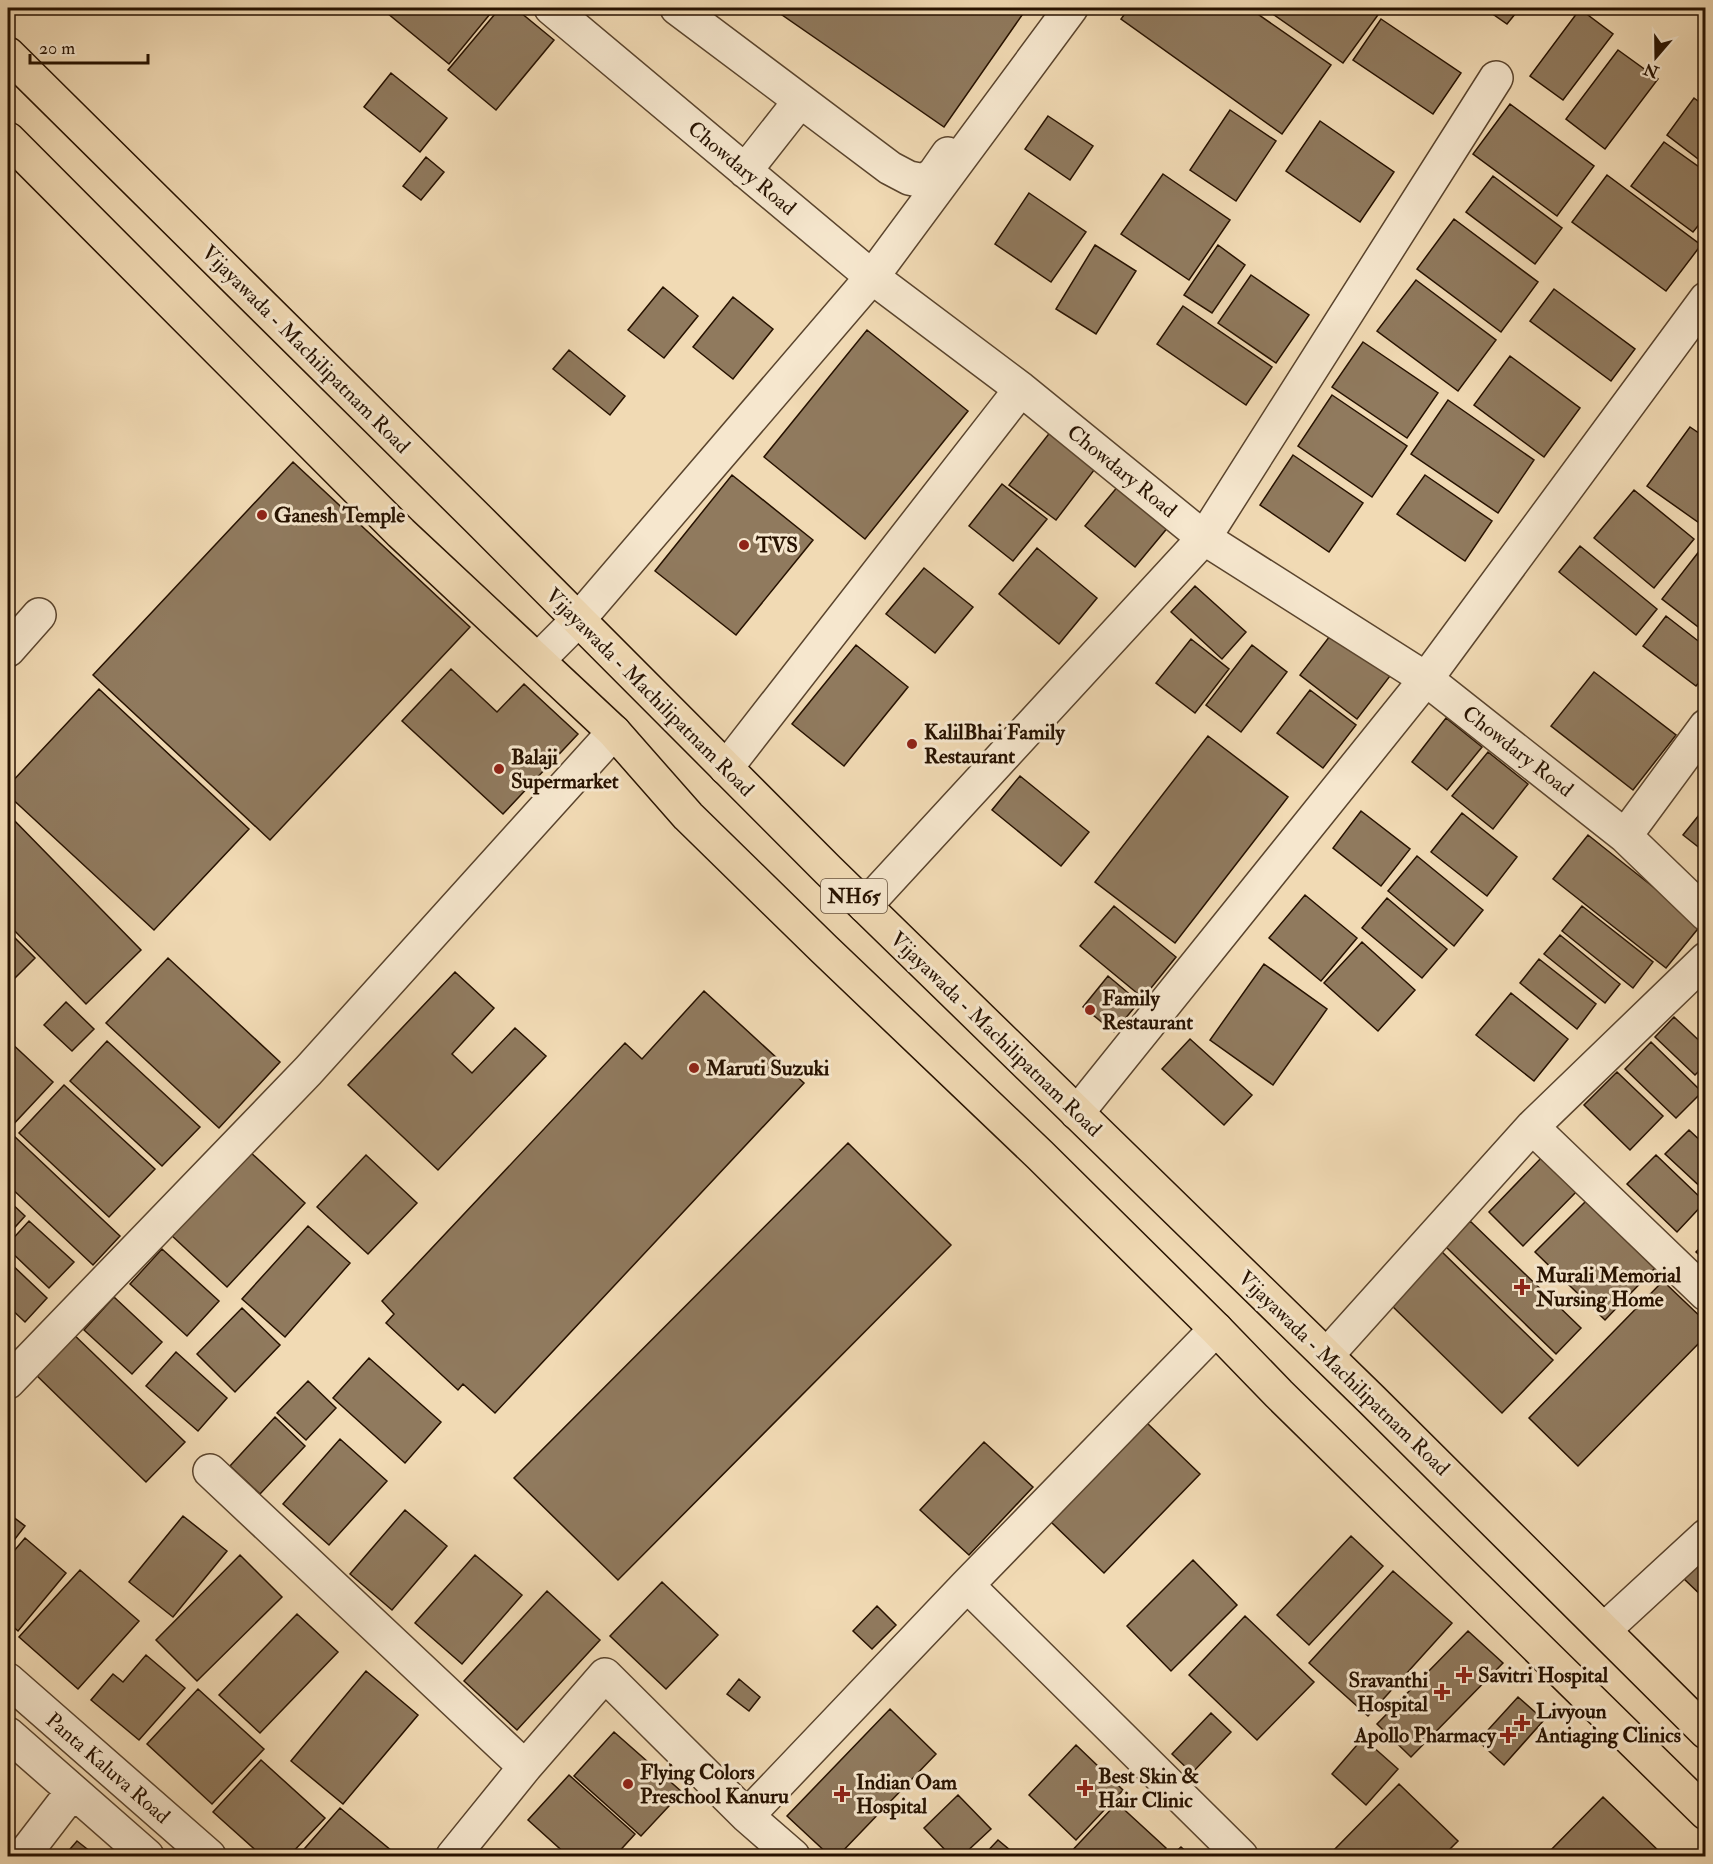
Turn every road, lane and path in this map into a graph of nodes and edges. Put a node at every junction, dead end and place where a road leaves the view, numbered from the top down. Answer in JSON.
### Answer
{"nodes":[{"id":1,"x":677,"y":8,"type":"edge"},
{"id":2,"x":1047,"y":8,"type":"edge"},
{"id":3,"x":1071,"y":8,"type":"edge"},
{"id":4,"x":562,"y":11,"type":"edge"},
{"id":5,"x":8,"y":54,"type":"edge"},
{"id":6,"x":1496,"y":78,"type":"dead end"},
{"id":7,"x":800,"y":101,"type":"junction"},
{"id":8,"x":8,"y":139,"type":"edge"},
{"id":9,"x":745,"y":171,"type":"junction"},
{"id":10,"x":872,"y":277,"type":"junction"},
{"id":11,"x":1706,"y":299,"type":"edge"},
{"id":12,"x":1021,"y":389,"type":"junction"},
{"id":13,"x":1204,"y":538,"type":"junction"},
{"id":14,"x":39,"y":615,"type":"dead end"},
{"id":15,"x":578,"y":620,"type":"junction"},
{"id":16,"x":8,"y":650,"type":"edge"},
{"id":17,"x":538,"y":660,"type":"junction"},
{"id":18,"x":1426,"y":679,"type":"junction"},
{"id":19,"x":1706,"y":726,"type":"edge"},
{"id":20,"x":614,"y":732,"type":"junction"},
{"id":21,"x":726,"y":768,"type":"junction"},
{"id":22,"x":1625,"y":836,"type":"junction"},
{"id":23,"x":865,"y":906,"type":"junction"},
{"id":24,"x":1706,"y":914,"type":"edge"},
{"id":25,"x":1706,"y":959,"type":"edge"},
{"id":26,"x":1077,"y":1113,"type":"junction"},
{"id":27,"x":1532,"y":1127,"type":"junction"},
{"id":28,"x":1706,"y":1294,"type":"edge"},
{"id":29,"x":1216,"y":1329,"type":"junction"},
{"id":30,"x":1327,"y":1355,"type":"junction"},
{"id":31,"x":8,"y":1382,"type":"edge"},
{"id":32,"x":210,"y":1471,"type":"dead end"},
{"id":33,"x":1706,"y":1536,"type":"edge"},
{"id":34,"x":967,"y":1585,"type":"junction"},
{"id":35,"x":1604,"y":1630,"type":"junction"},
{"id":36,"x":8,"y":1680,"type":"edge"},
{"id":37,"x":1706,"y":1732,"type":"edge"},
{"id":38,"x":8,"y":1734,"type":"edge"},
{"id":39,"x":525,"y":1767,"type":"junction"},
{"id":40,"x":73,"y":1791,"type":"junction"},
{"id":41,"x":1706,"y":1813,"type":"edge"},
{"id":42,"x":747,"y":1816,"type":"junction"},
{"id":43,"x":23,"y":1857,"type":"edge"},
{"id":44,"x":147,"y":1857,"type":"edge"},
{"id":45,"x":209,"y":1857,"type":"edge"},
{"id":46,"x":453,"y":1857,"type":"edge"},
{"id":47,"x":793,"y":1857,"type":"edge"},
{"id":48,"x":1240,"y":1857,"type":"edge"}],
"edges":[{"from":1,"to":7,"type":"street"},
{"from":2,"to":7,"type":"street"},
{"from":3,"to":10,"type":"street"},
{"from":4,"to":9,"type":"street","name":"Chowdary Road"},
{"from":5,"to":15,"type":"highway","name":"Vijayawada - Machilipatnam Road","number":"NH65"},
{"from":6,"to":13,"type":"street"},
{"from":7,"to":9,"type":"street"},
{"from":8,"to":17,"type":"highway","number":"NH65"},
{"from":9,"to":10,"type":"street","name":"Chowdary Road"},
{"from":10,"to":12,"type":"street","name":"Chowdary Road"},
{"from":10,"to":15,"type":"street"},
{"from":11,"to":18,"type":"street"},
{"from":12,"to":13,"type":"street","name":"Chowdary Road"},
{"from":12,"to":21,"type":"street"},
{"from":13,"to":18,"type":"street","name":"Chowdary Road"},
{"from":13,"to":23,"type":"street"},
{"from":14,"to":16,"type":"street"},
{"from":15,"to":17,"type":"street"},
{"from":15,"to":21,"type":"highway","name":"Vijayawada - Machilipatnam Road","number":"NH65"},
{"from":17,"to":20,"type":"highway","number":"NH65"},
{"from":18,"to":22,"type":"street","name":"Chowdary Road"},
{"from":18,"to":26,"type":"street"},
{"from":19,"to":22,"type":"street"},
{"from":20,"to":29,"type":"highway","number":"NH65"},
{"from":20,"to":31,"type":"street"},
{"from":21,"to":23,"type":"highway","name":"Vijayawada - Machilipatnam Road","number":"NH65"},
{"from":22,"to":24,"type":"street","name":"Chowdary Road"},
{"from":23,"to":26,"type":"highway","name":"Vijayawada - Machilipatnam Road","number":"NH65"},
{"from":25,"to":27,"type":"street"},
{"from":26,"to":30,"type":"highway","name":"Vijayawada - Machilipatnam Road","number":"NH65"},
{"from":27,"to":28,"type":"street"},
{"from":27,"to":30,"type":"street"},
{"from":29,"to":34,"type":"street"},
{"from":29,"to":41,"type":"highway","number":"NH65"},
{"from":30,"to":35,"type":"highway","name":"Vijayawada - Machilipatnam Road","number":"NH65"},
{"from":32,"to":39,"type":"street"},
{"from":33,"to":35,"type":"street"},
{"from":34,"to":42,"type":"street"},
{"from":34,"to":48,"type":"street"},
{"from":35,"to":37,"type":"highway","name":"Vijayawada - Machilipatnam Road","number":"NH65"},
{"from":36,"to":45,"type":"street","name":"Panta Kaluva Road"},
{"from":38,"to":40,"type":"street","name":"Panta Kaluva Road"},
{"from":39,"to":42,"type":"street"},
{"from":39,"to":46,"type":"street"},
{"from":40,"to":43,"type":"street"},
{"from":40,"to":44,"type":"street","name":"Panta Kaluva Road"},
{"from":42,"to":47,"type":"street"}]}
